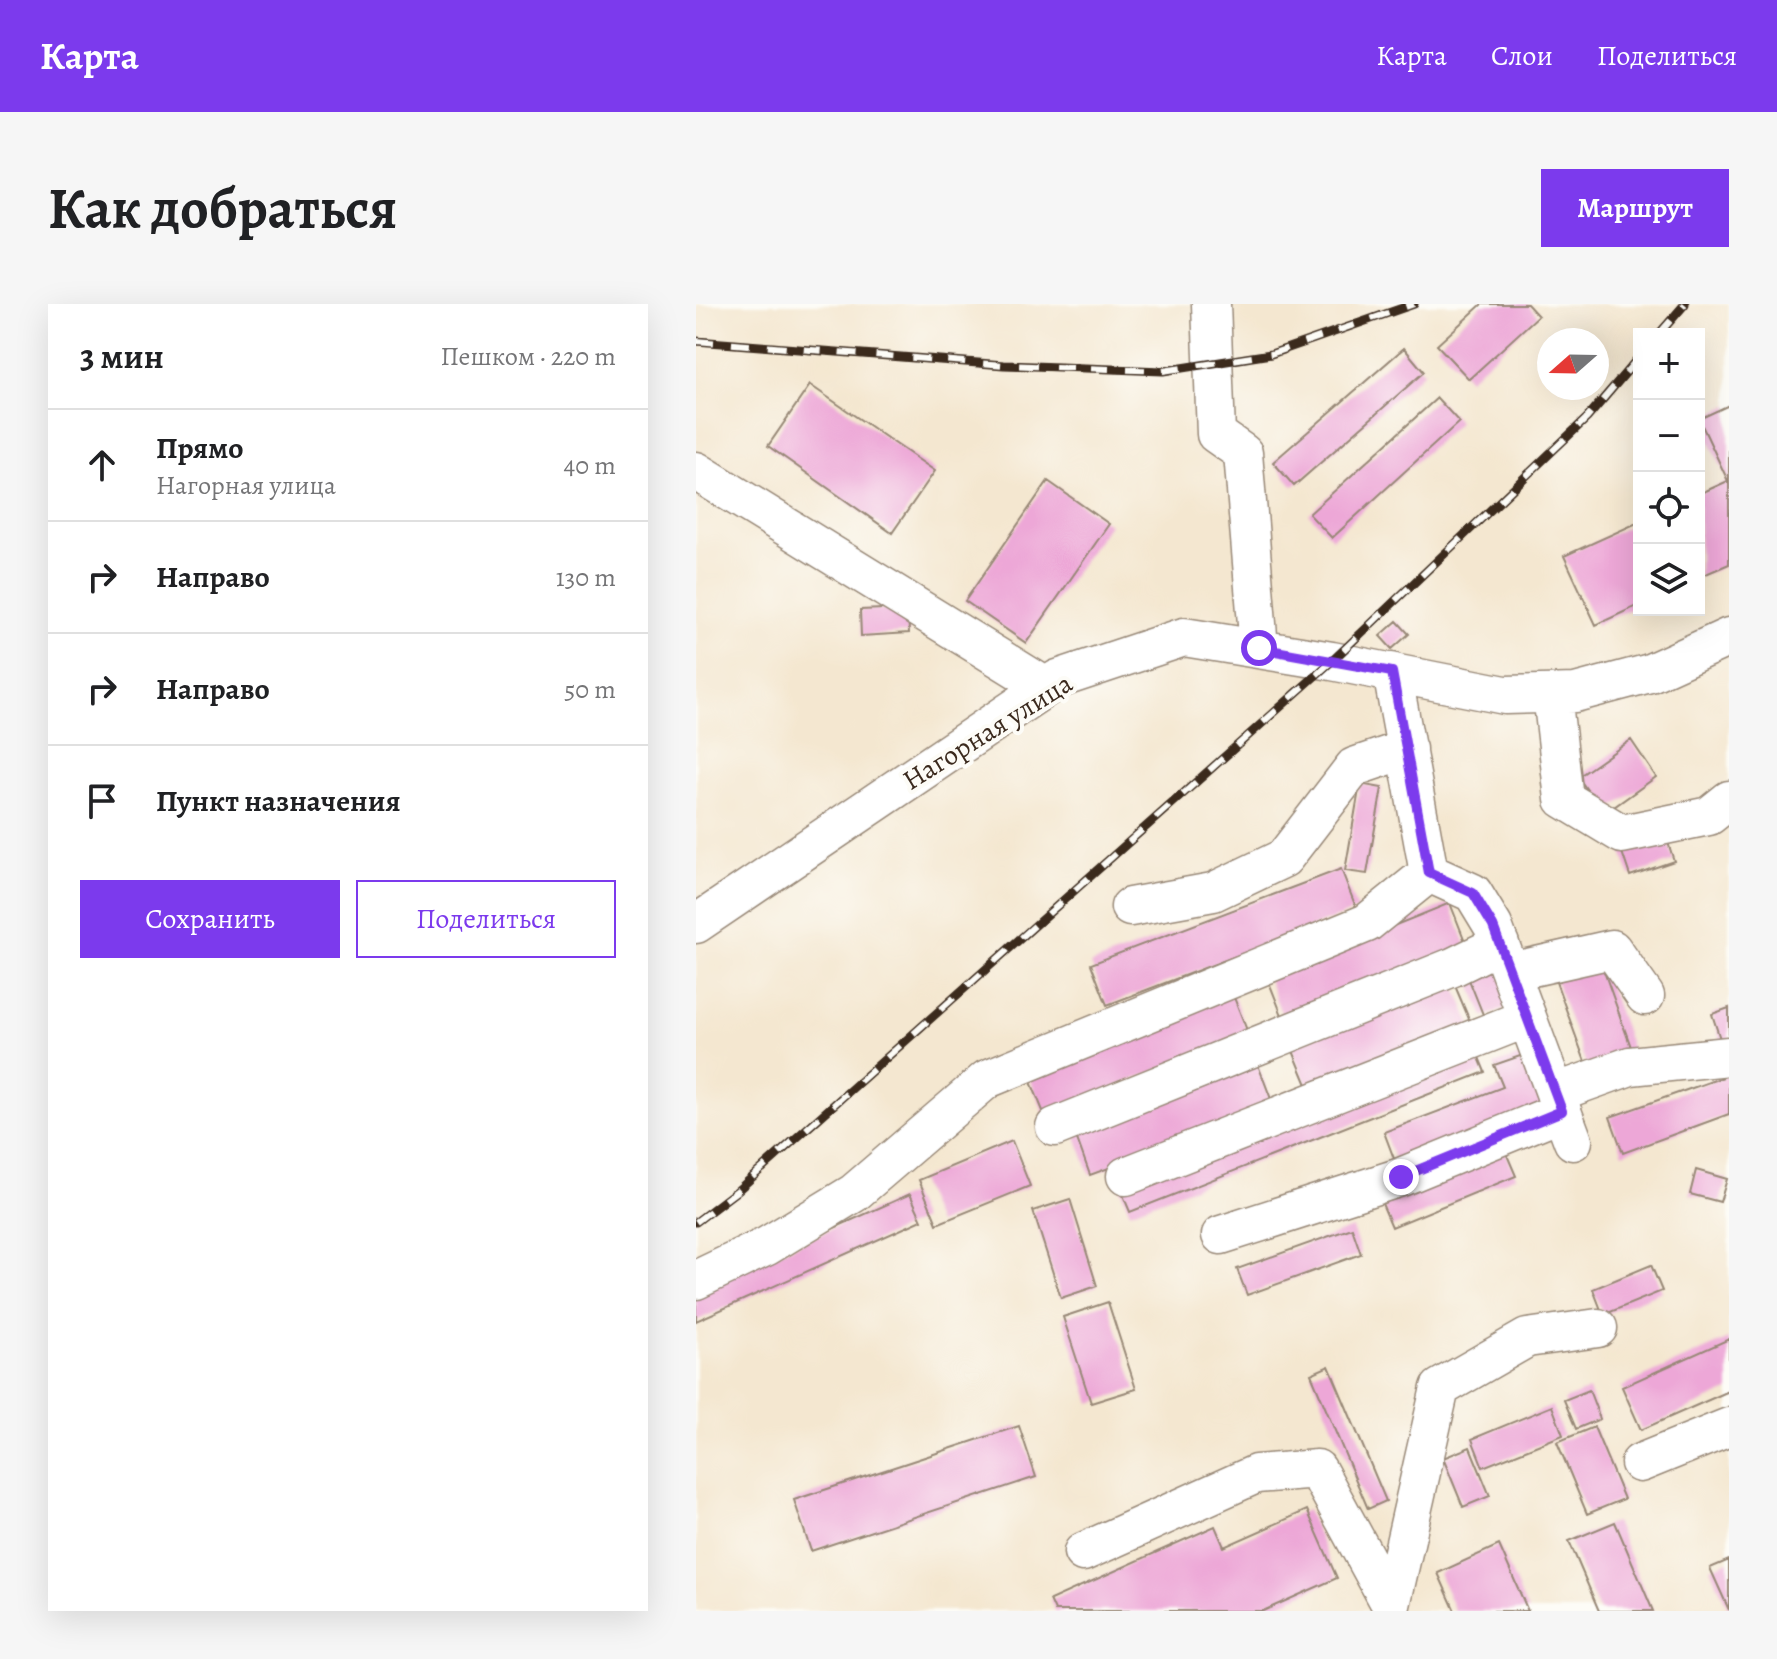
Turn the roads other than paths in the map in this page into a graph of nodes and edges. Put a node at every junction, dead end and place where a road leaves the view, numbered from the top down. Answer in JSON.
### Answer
{"nodes":[{"id":1,"x":1211,"y":304,"type":"edge"},
{"id":2,"x":696,"y":471,"type":"edge"},
{"id":3,"x":1729,"y":637,"type":"edge"},
{"id":4,"x":1259,"y":648,"type":"junction"},
{"id":5,"x":1392,"y":672,"type":"junction"},
{"id":6,"x":1046,"y":687,"type":"junction"},
{"id":7,"x":1552,"y":694,"type":"junction"},
{"id":8,"x":1407,"y":749,"type":"junction"},
{"id":9,"x":1729,"y":800,"type":"edge"},
{"id":10,"x":1429,"y":873,"type":"junction"},
{"id":11,"x":1130,"y":907,"type":"dead end"},
{"id":12,"x":696,"y":924,"type":"edge"},
{"id":13,"x":1505,"y":958,"type":"junction"},
{"id":14,"x":1645,"y":996,"type":"dead end"},
{"id":15,"x":1527,"y":1018,"type":"junction"},
{"id":16,"x":1729,"y":1056,"type":"edge"},
{"id":17,"x":1563,"y":1115,"type":"junction"},
{"id":18,"x":1055,"y":1127,"type":"dead end"},
{"id":19,"x":1126,"y":1176,"type":"dead end"},
{"id":20,"x":1221,"y":1235,"type":"dead end"},
{"id":21,"x":696,"y":1280,"type":"edge"},
{"id":22,"x":1598,"y":1328,"type":"dead end"},
{"id":23,"x":1729,"y":1427,"type":"edge"},
{"id":24,"x":1640,"y":1463,"type":"dead end"},
{"id":25,"x":1083,"y":1552,"type":"dead end"},
{"id":26,"x":1388,"y":1609,"type":"edge"}],
"edges":[{"from":1,"to":4,"type":"street"},
{"from":2,"to":6,"type":"street"},
{"from":3,"to":7,"type":"street","name":"Нагорная улица"},
{"from":4,"to":5,"type":"street","name":"Нагорная улица"},
{"from":4,"to":6,"type":"street","name":"Нагорная улица"},
{"from":5,"to":7,"type":"street","name":"Нагорная улица"},
{"from":5,"to":8,"type":"street"},
{"from":6,"to":12,"type":"street","name":"Нагорная улица"},
{"from":7,"to":9,"type":"street"},
{"from":8,"to":10,"type":"street"},
{"from":8,"to":11,"type":"street"},
{"from":10,"to":13,"type":"street"},
{"from":10,"to":21,"type":"street"},
{"from":13,"to":14,"type":"street"},
{"from":13,"to":15,"type":"street"},
{"from":13,"to":18,"type":"street"},
{"from":15,"to":17,"type":"street"},
{"from":15,"to":19,"type":"street"},
{"from":16,"to":17,"type":"street"},
{"from":17,"to":20,"type":"street"},
{"from":22,"to":26,"type":"street"},
{"from":23,"to":24,"type":"street"},
{"from":25,"to":26,"type":"street"}]}
